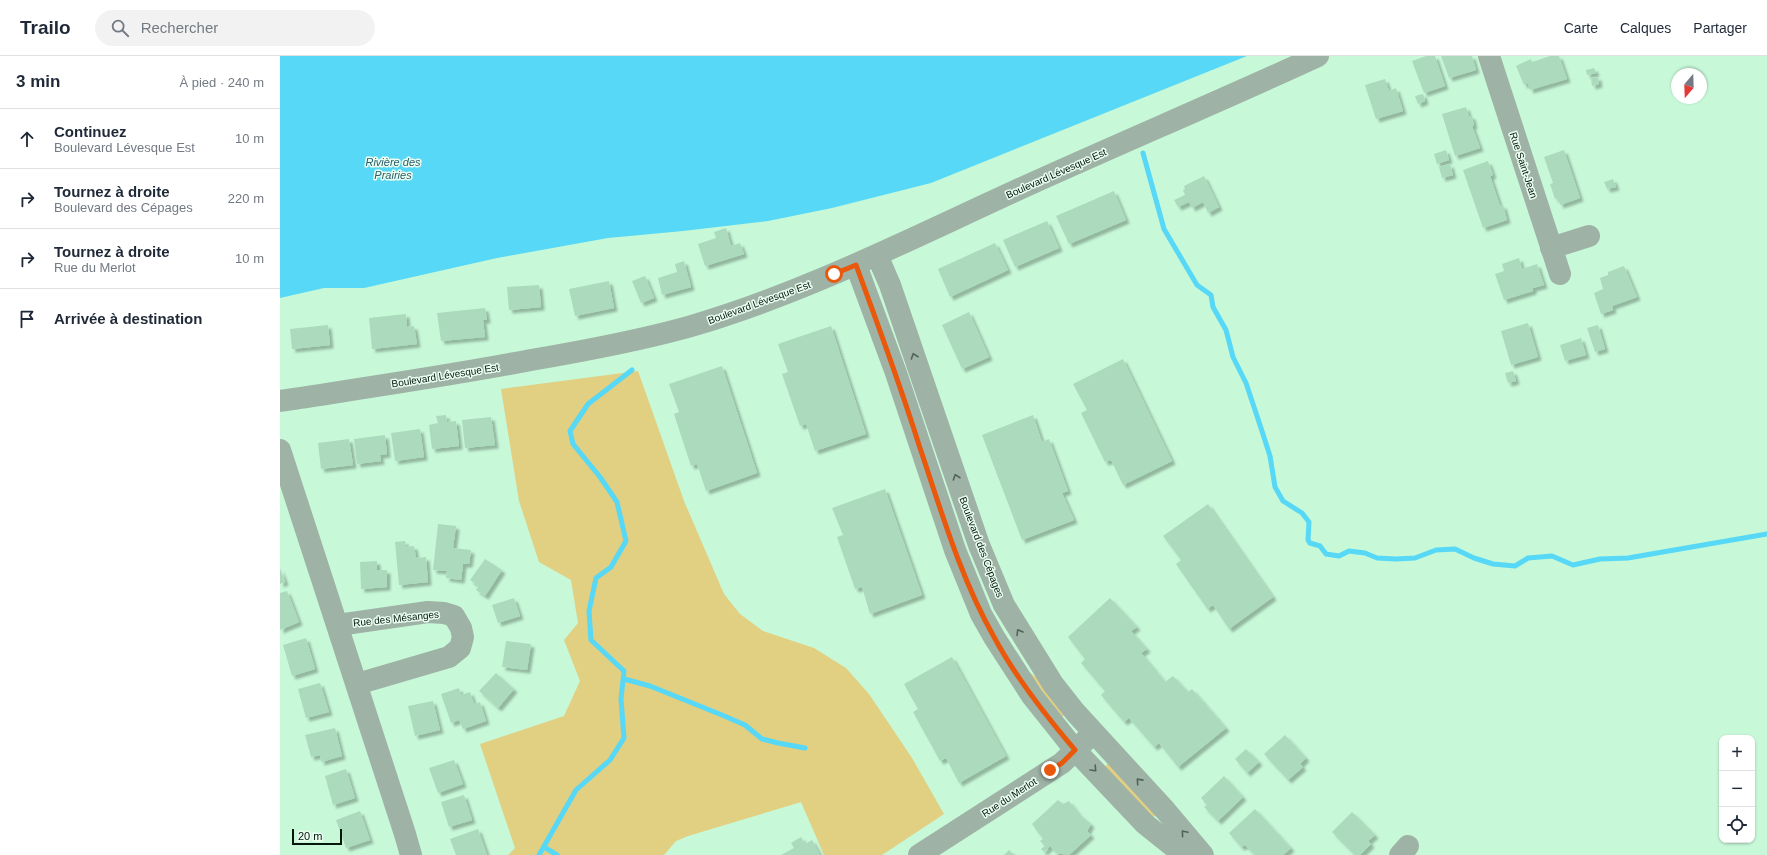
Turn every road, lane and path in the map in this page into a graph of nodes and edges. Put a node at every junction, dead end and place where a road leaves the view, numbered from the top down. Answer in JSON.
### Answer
{"nodes":[{"id":1,"x":1318,"y":56,"type":"edge"},
{"id":2,"x":1489,"y":56,"type":"edge"},
{"id":3,"x":1589,"y":236,"type":"dead end"},
{"id":4,"x":1551,"y":248,"type":"junction"},
{"id":5,"x":877,"y":255,"type":"junction"},
{"id":6,"x":856,"y":265,"type":"junction"},
{"id":7,"x":1560,"y":274,"type":"dead end"},
{"id":8,"x":280,"y":401,"type":"edge"},
{"id":9,"x":280,"y":450,"type":"edge"},
{"id":10,"x":338,"y":625,"type":"junction"},
{"id":11,"x":357,"y":684,"type":"junction"},
{"id":12,"x":1093,"y":732,"type":"junction"},
{"id":13,"x":1075,"y":750,"type":"junction"},
{"id":14,"x":411,"y":855,"type":"edge"},
{"id":15,"x":919,"y":855,"type":"edge"},
{"id":16,"x":1184,"y":855,"type":"edge"},
{"id":17,"x":1203,"y":855,"type":"edge"}],
"edges":[{"from":1,"to":5,"type":"street","name":"Boulevard Lévesque Est"},
{"from":2,"to":4,"type":"street","name":"Rue Saint-Jean"},
{"from":3,"to":4,"type":"street"},
{"from":4,"to":7,"type":"street","name":"Rue Saint-Jean"},
{"from":5,"to":6,"type":"street","name":"Boulevard Lévesque Est"},
{"from":12,"to":5,"type":"street","name":"Boulevard des Cépages","one_way":true},
{"from":6,"to":8,"type":"street","name":"Boulevard Lévesque Est"},
{"from":6,"to":13,"type":"street"},
{"from":9,"to":10,"type":"street","name":"Rue des Mésanges"},
{"from":10,"to":11,"type":"street","name":"Rue des Mésanges"},
{"from":10,"to":11,"type":"street","name":"Rue des Mésanges"},
{"from":11,"to":14,"type":"street","name":"Rue des Mésanges"},
{"from":12,"to":13,"type":"street","name":"Rue du Merlot"},
{"from":17,"to":12,"type":"street","name":"Boulevard des Cépages","one_way":true},
{"from":13,"to":15,"type":"street","name":"Rue du Merlot"},
{"from":13,"to":16,"type":"street","one_way":true}]}
